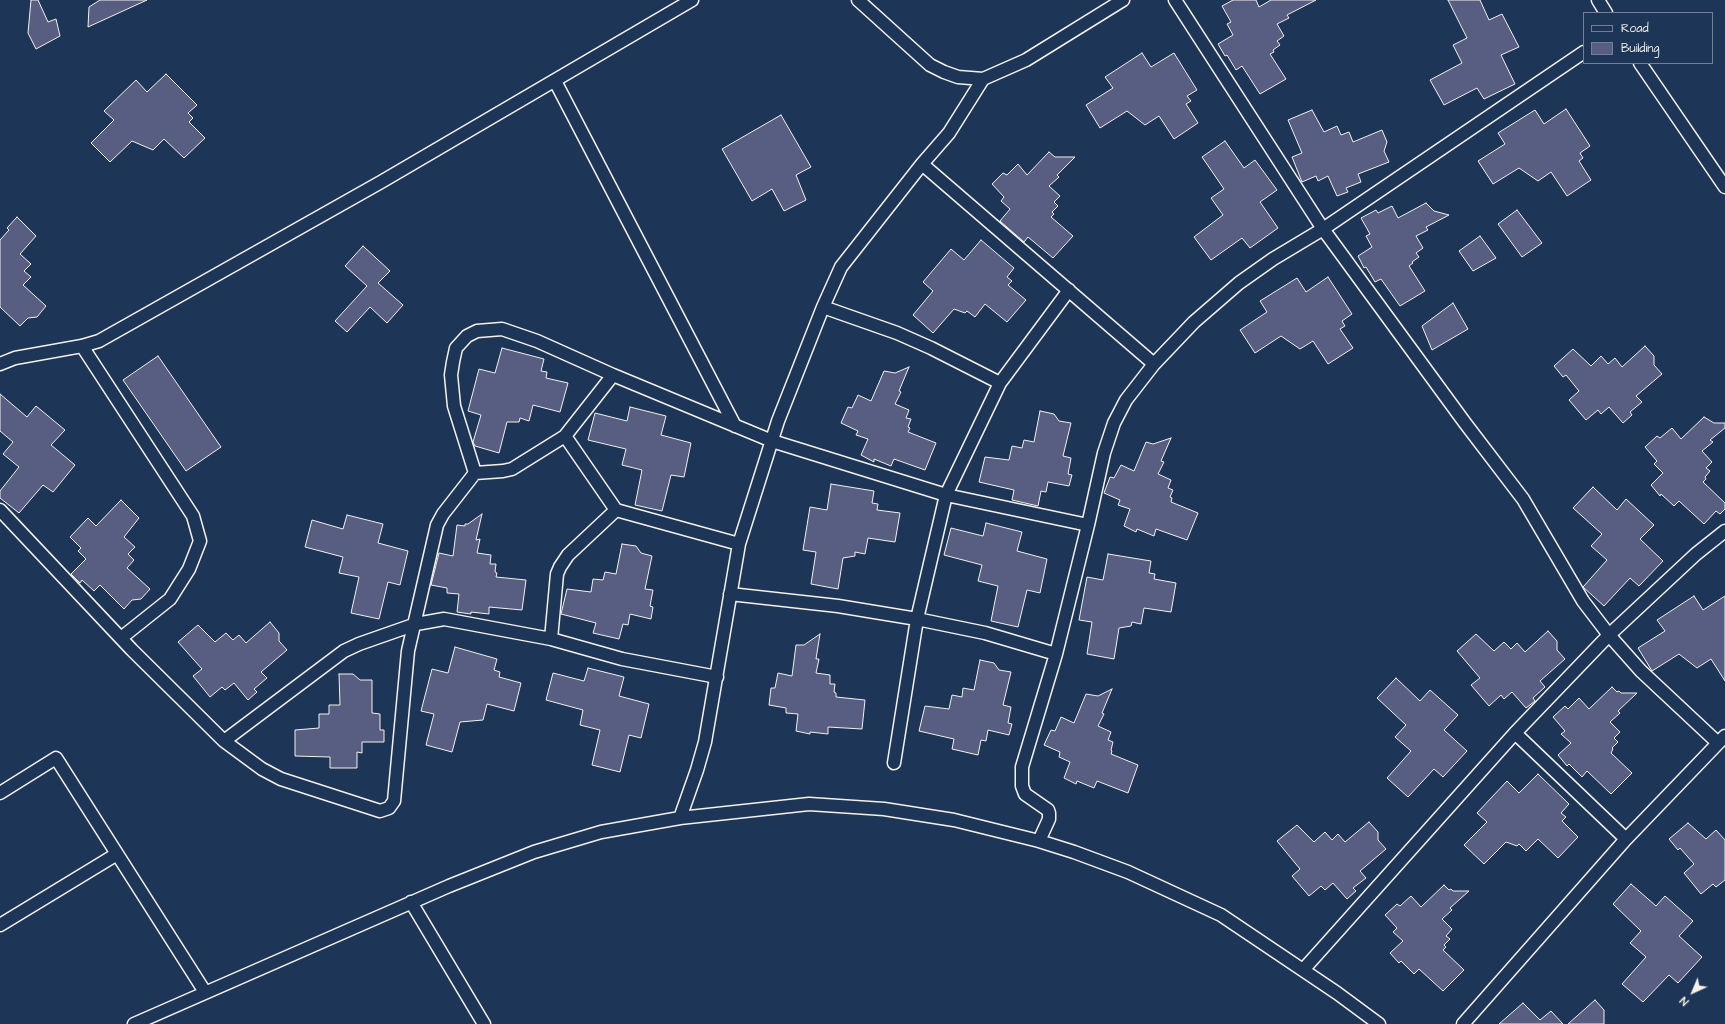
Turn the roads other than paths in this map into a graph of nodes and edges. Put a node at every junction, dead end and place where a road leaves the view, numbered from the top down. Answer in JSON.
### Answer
{"nodes":[{"id":1,"x":692,"y":0,"type":"edge"},
{"id":2,"x":858,"y":0,"type":"edge"},
{"id":3,"x":1123,"y":0,"type":"edge"},
{"id":4,"x":1175,"y":0,"type":"edge"},
{"id":5,"x":1598,"y":0,"type":"edge"},
{"id":6,"x":1605,"y":12,"type":"edge"},
{"id":7,"x":1583,"y":53,"type":"edge"},
{"id":8,"x":1641,"y":64,"type":"edge"},
{"id":9,"x":983,"y":79,"type":"junction"},
{"id":10,"x":555,"y":81,"type":"junction"},
{"id":11,"x":922,"y":164,"type":"junction"},
{"id":12,"x":1725,"y":187,"type":"edge"},
{"id":13,"x":1323,"y":229,"type":"junction"},
{"id":14,"x":1070,"y":290,"type":"junction"},
{"id":15,"x":823,"y":306,"type":"junction"},
{"id":16,"x":82,"y":346,"type":"junction"},
{"id":17,"x":0,"y":364,"type":"edge"},
{"id":18,"x":1154,"y":364,"type":"junction"},
{"id":19,"x":613,"y":375,"type":"junction"},
{"id":20,"x":1000,"y":383,"type":"junction"},
{"id":21,"x":735,"y":426,"type":"junction"},
{"id":22,"x":565,"y":436,"type":"junction"},
{"id":23,"x":772,"y":441,"type":"junction"},
{"id":24,"x":475,"y":473,"type":"junction"},
{"id":25,"x":946,"y":495,"type":"junction"},
{"id":26,"x":0,"y":510,"type":"edge"},
{"id":27,"x":616,"y":510,"type":"junction"},
{"id":28,"x":1088,"y":525,"type":"junction"},
{"id":29,"x":1725,"y":531,"type":"edge"},
{"id":30,"x":739,"y":544,"type":"junction"},
{"id":31,"x":730,"y":594,"type":"junction"},
{"id":32,"x":916,"y":619,"type":"junction"},
{"id":33,"x":416,"y":624,"type":"junction"},
{"id":34,"x":1609,"y":635,"type":"junction"},
{"id":35,"x":121,"y":638,"type":"junction"},
{"id":36,"x":551,"y":639,"type":"junction"},
{"id":37,"x":1056,"y":654,"type":"junction"},
{"id":38,"x":717,"y":677,"type":"junction"},
{"id":39,"x":1516,"y":732,"type":"junction"},
{"id":40,"x":1721,"y":740,"type":"edge"},
{"id":41,"x":224,"y":741,"type":"junction"},
{"id":42,"x":894,"y":763,"type":"dead end"},
{"id":43,"x":0,"y":793,"type":"edge"},
{"id":44,"x":680,"y":818,"type":"junction"},
{"id":45,"x":1626,"y":839,"type":"junction"},
{"id":46,"x":1039,"y":841,"type":"junction"},
{"id":47,"x":117,"y":854,"type":"junction"},
{"id":48,"x":412,"y":902,"type":"junction"},
{"id":49,"x":0,"y":925,"type":"edge"},
{"id":50,"x":1303,"y":970,"type":"junction"},
{"id":51,"x":205,"y":992,"type":"junction"},
{"id":52,"x":134,"y":1024,"type":"edge"},
{"id":53,"x":484,"y":1024,"type":"edge"},
{"id":54,"x":1379,"y":1024,"type":"edge"},
{"id":55,"x":1463,"y":1024,"type":"edge"}],
"edges":[{"from":1,"to":10,"type":"street"},
{"from":2,"to":9,"type":"street"},
{"from":3,"to":9,"type":"street"},
{"from":4,"to":13,"type":"street"},
{"from":5,"to":6,"type":"street"},
{"from":7,"to":13,"type":"street"},
{"from":8,"to":12,"type":"street"},
{"from":9,"to":11,"type":"street"},
{"from":10,"to":16,"type":"street"},
{"from":10,"to":21,"type":"street"},
{"from":11,"to":14,"type":"street"},
{"from":11,"to":15,"type":"street"},
{"from":13,"to":18,"type":"street"},
{"from":13,"to":34,"type":"street"},
{"from":14,"to":18,"type":"street"},
{"from":14,"to":20,"type":"street"},
{"from":15,"to":20,"type":"street"},
{"from":15,"to":23,"type":"street"},
{"from":16,"to":17,"type":"street"},
{"from":16,"to":35,"type":"street"},
{"from":18,"to":28,"type":"street"},
{"from":19,"to":21,"type":"street"},
{"from":19,"to":22,"type":"street"},
{"from":19,"to":24,"type":"street"},
{"from":20,"to":25,"type":"street"},
{"from":21,"to":23,"type":"street"},
{"from":22,"to":24,"type":"street"},
{"from":22,"to":27,"type":"street"},
{"from":23,"to":25,"type":"street"},
{"from":23,"to":30,"type":"street"},
{"from":24,"to":33,"type":"street"},
{"from":25,"to":28,"type":"street"},
{"from":25,"to":32,"type":"street"},
{"from":26,"to":35,"type":"street"},
{"from":27,"to":30,"type":"street"},
{"from":27,"to":36,"type":"street"},
{"from":28,"to":37,"type":"street"},
{"from":29,"to":34,"type":"street"},
{"from":30,"to":31,"type":"street"},
{"from":31,"to":32,"type":"street"},
{"from":31,"to":38,"type":"street"},
{"from":32,"to":37,"type":"street"},
{"from":32,"to":42,"type":"street"},
{"from":33,"to":36,"type":"street"},
{"from":33,"to":41,"type":"street"},
{"from":33,"to":41,"type":"street"},
{"from":34,"to":39,"type":"street"},
{"from":34,"to":40,"type":"street"},
{"from":35,"to":41,"type":"street"},
{"from":36,"to":38,"type":"street"},
{"from":37,"to":46,"type":"street"},
{"from":38,"to":44,"type":"street"},
{"from":39,"to":45,"type":"street"},
{"from":39,"to":50,"type":"street"},
{"from":40,"to":45,"type":"street"},
{"from":43,"to":47,"type":"street"},
{"from":44,"to":46,"type":"street"},
{"from":44,"to":48,"type":"street"},
{"from":45,"to":55,"type":"street"},
{"from":46,"to":50,"type":"street"},
{"from":47,"to":49,"type":"street"},
{"from":47,"to":51,"type":"street"},
{"from":48,"to":51,"type":"street"},
{"from":48,"to":53,"type":"street"},
{"from":50,"to":54,"type":"street"},
{"from":51,"to":52,"type":"street"}]}
